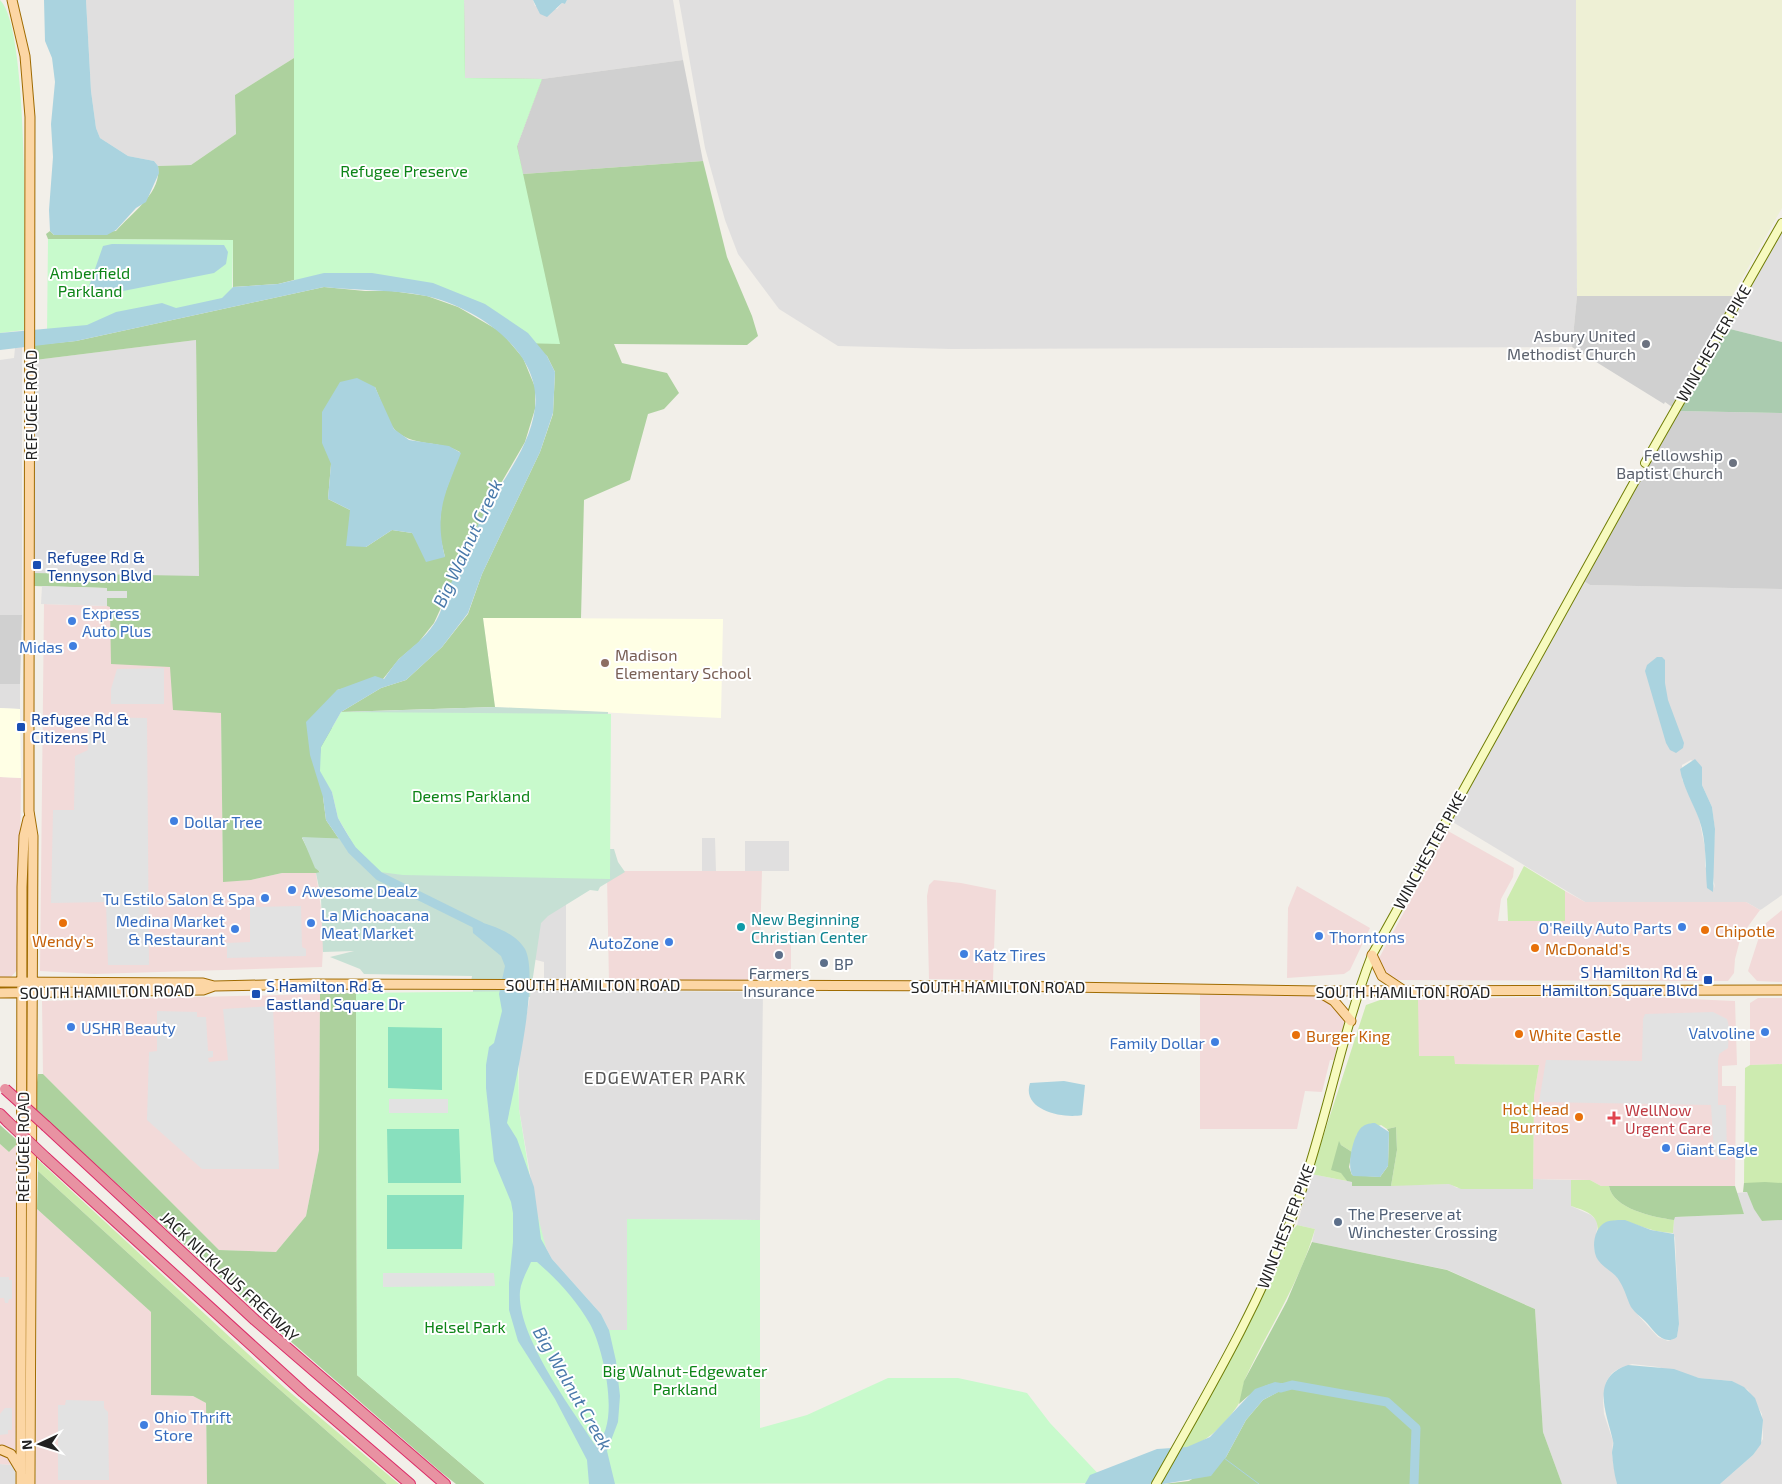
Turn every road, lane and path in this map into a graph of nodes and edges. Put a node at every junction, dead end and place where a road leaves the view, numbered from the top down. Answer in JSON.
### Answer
{"nodes":[{"id":1,"x":12,"y":0,"type":"edge"},
{"id":2,"x":1782,"y":223,"type":"edge"},
{"id":3,"x":1645,"y":463,"type":"dead end"},
{"id":4,"x":1636,"y":479,"type":"dead end"},
{"id":5,"x":1372,"y":955,"type":"junction"},
{"id":6,"x":0,"y":982,"type":"edge"},
{"id":7,"x":27,"y":982,"type":"junction"},
{"id":8,"x":214,"y":986,"type":"junction"},
{"id":9,"x":1359,"y":990,"type":"junction"},
{"id":10,"x":1403,"y":990,"type":"junction"},
{"id":11,"x":1782,"y":990,"type":"edge"},
{"id":12,"x":1319,"y":991,"type":"junction"},
{"id":13,"x":0,"y":993,"type":"edge"},
{"id":14,"x":27,"y":993,"type":"junction"},
{"id":15,"x":1351,"y":1021,"type":"junction"},
{"id":16,"x":3,"y":1086,"type":"edge"},
{"id":17,"x":4,"y":1118,"type":"edge"},
{"id":18,"x":2,"y":1450,"type":"dead end"},
{"id":19,"x":21,"y":1470,"type":"junction"},
{"id":20,"x":21,"y":1484,"type":"edge"},
{"id":21,"x":30,"y":1484,"type":"edge"},
{"id":22,"x":410,"y":1484,"type":"edge"},
{"id":23,"x":445,"y":1484,"type":"edge"},
{"id":24,"x":1156,"y":1484,"type":"edge"}],
"edges":[{"from":1,"to":7,"type":"main road","name":"REFUGEE ROAD"},
{"from":2,"to":3,"type":"main road","name":"WINCHESTER PIKE"},
{"from":4,"to":5,"type":"main road","name":"WINCHESTER PIKE"},
{"from":5,"to":9,"type":"main road","name":"WINCHESTER PIKE"},
{"from":5,"to":10,"type":"main road"},
{"from":6,"to":7,"type":"main road","name":"SOUTH HAMILTON ROAD"},
{"from":7,"to":8,"type":"main road","name":"SOUTH HAMILTON ROAD"},
{"from":7,"to":14,"type":"main road","name":"REFUGEE ROAD"},
{"from":8,"to":12,"type":"main road","name":"SOUTH HAMILTON ROAD"},
{"from":8,"to":14,"type":"main road","name":"SOUTH HAMILTON ROAD"},
{"from":9,"to":10,"type":"main road","name":"SOUTH HAMILTON ROAD"},
{"from":9,"to":12,"type":"main road","name":"SOUTH HAMILTON ROAD"},
{"from":9,"to":15,"type":"main road","name":"WINCHESTER PIKE"},
{"from":10,"to":11,"type":"main road","name":"SOUTH HAMILTON ROAD"},
{"from":12,"to":15,"type":"main road"},
{"from":13,"to":14,"type":"main road","name":"SOUTH HAMILTON ROAD"},
{"from":14,"to":19,"type":"main road","name":"REFUGEE ROAD"},
{"from":14,"to":21,"type":"main road","name":"REFUGEE ROAD"},
{"from":15,"to":24,"type":"main road","name":"WINCHESTER PIKE"},
{"from":16,"to":23,"type":"highway","name":"JACK NICKLAUS FREEWAY","bridge":true},
{"from":17,"to":22,"type":"highway","bridge":true},
{"from":18,"to":19,"type":"main road"},
{"from":19,"to":20,"type":"main road","name":"REFUGEE ROAD"}]}
